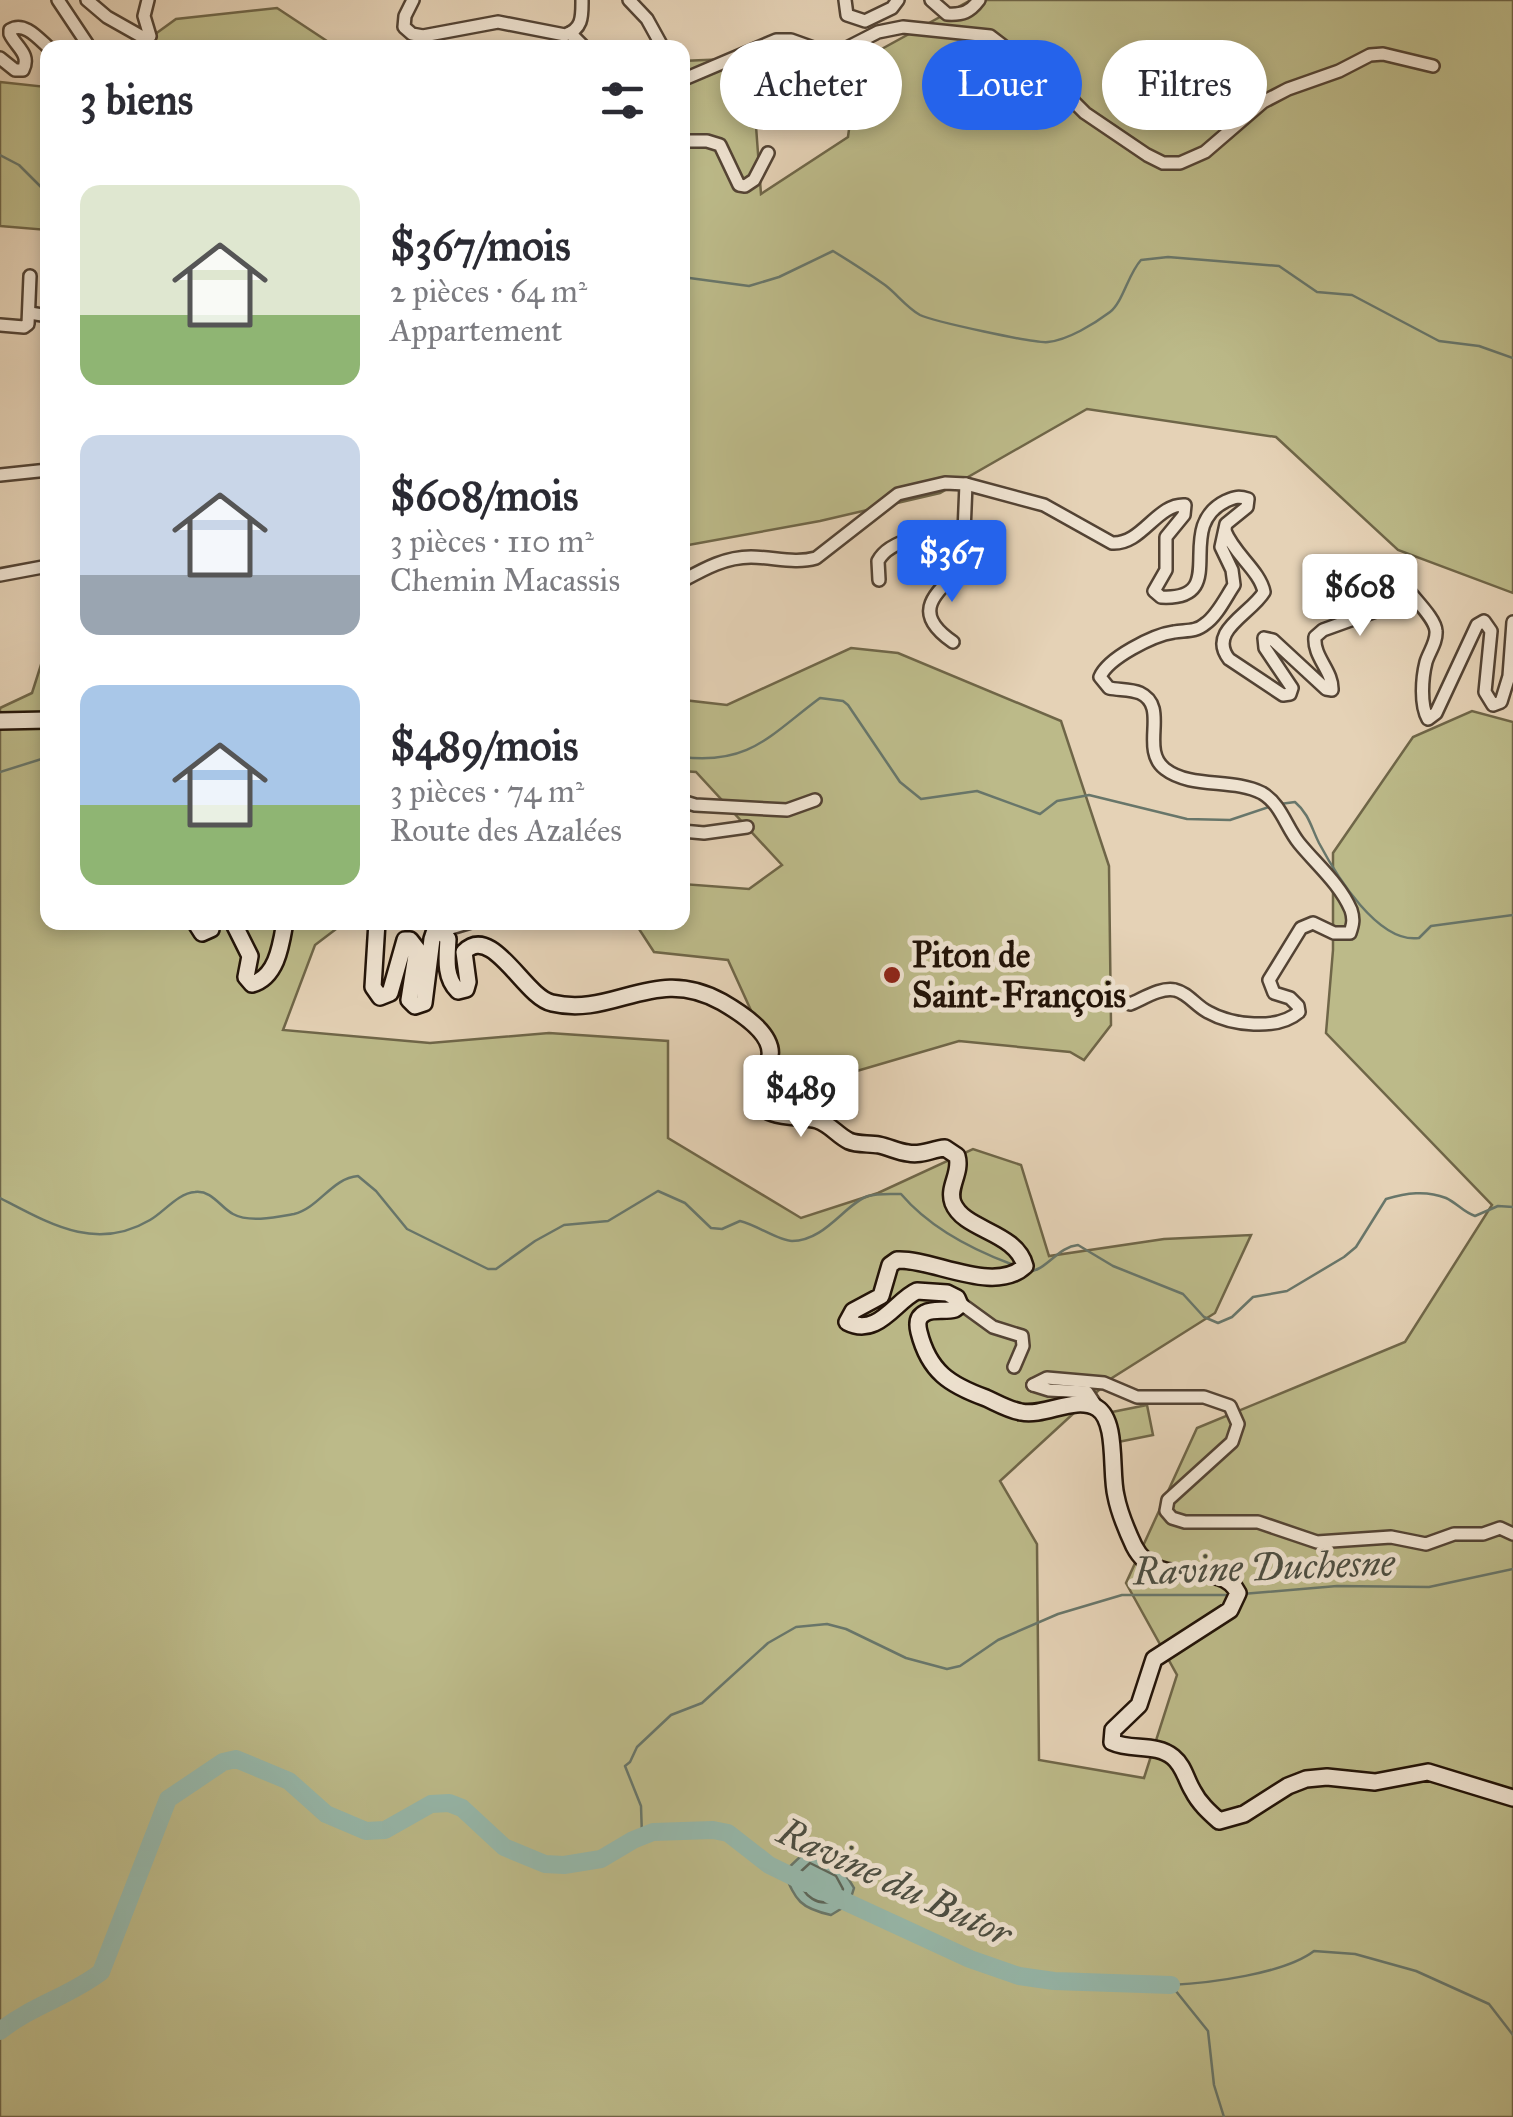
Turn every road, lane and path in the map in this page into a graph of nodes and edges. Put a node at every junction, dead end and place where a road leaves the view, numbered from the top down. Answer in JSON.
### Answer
{"nodes":[{"id":1,"x":58,"y":0,"type":"edge"},
{"id":2,"x":87,"y":0,"type":"edge"},
{"id":3,"x":148,"y":0,"type":"edge"},
{"id":4,"x":413,"y":0,"type":"edge"},
{"id":5,"x":582,"y":0,"type":"edge"},
{"id":6,"x":629,"y":0,"type":"edge"},
{"id":7,"x":845,"y":0,"type":"edge"},
{"id":8,"x":898,"y":0,"type":"edge"},
{"id":9,"x":931,"y":0,"type":"edge"},
{"id":10,"x":979,"y":0,"type":"edge"},
{"id":11,"x":570,"y":34,"type":"junction"},
{"id":12,"x":85,"y":40,"type":"edge"},
{"id":13,"x":576,"y":40,"type":"edge"},
{"id":14,"x":659,"y":40,"type":"edge"},
{"id":15,"x":40,"y":41,"type":"edge"},
{"id":16,"x":0,"y":58,"type":"edge"},
{"id":17,"x":1432,"y":66,"type":"dead end"},
{"id":18,"x":690,"y":77,"type":"edge"},
{"id":19,"x":690,"y":140,"type":"edge"},
{"id":20,"x":768,"y":153,"type":"dead end"},
{"id":21,"x":30,"y":276,"type":"dead end"},
{"id":22,"x":30,"y":313,"type":"junction"},
{"id":23,"x":40,"y":315,"type":"edge"},
{"id":24,"x":0,"y":325,"type":"edge"},
{"id":25,"x":40,"y":471,"type":"edge"},
{"id":26,"x":0,"y":475,"type":"edge"},
{"id":27,"x":966,"y":484,"type":"junction"},
{"id":28,"x":1225,"y":531,"type":"junction"},
{"id":29,"x":964,"y":532,"type":"junction"},
{"id":30,"x":967,"y":562,"type":"junction"},
{"id":31,"x":40,"y":568,"type":"edge"},
{"id":32,"x":0,"y":576,"type":"edge"},
{"id":33,"x":988,"y":576,"type":"dead end"},
{"id":34,"x":690,"y":578,"type":"edge"},
{"id":35,"x":879,"y":580,"type":"dead end"},
{"id":36,"x":1513,"y":622,"type":"edge"},
{"id":37,"x":954,"y":642,"type":"dead end"},
{"id":38,"x":40,"y":720,"type":"edge"},
{"id":39,"x":0,"y":721,"type":"edge"},
{"id":40,"x":815,"y":800,"type":"dead end"},
{"id":41,"x":690,"y":803,"type":"edge"},
{"id":42,"x":747,"y":827,"type":"dead end"},
{"id":43,"x":690,"y":832,"type":"edge"},
{"id":44,"x":237,"y":930,"type":"edge"},
{"id":45,"x":283,"y":930,"type":"edge"},
{"id":46,"x":378,"y":930,"type":"edge"},
{"id":47,"x":444,"y":930,"type":"edge"},
{"id":48,"x":441,"y":931,"type":"junction"},
{"id":49,"x":1130,"y":1004,"type":"dead end"},
{"id":50,"x":960,"y":1304,"type":"junction"},
{"id":51,"x":1014,"y":1367,"type":"dead end"},
{"id":52,"x":1098,"y":1410,"type":"junction"},
{"id":53,"x":1513,"y":1534,"type":"edge"},
{"id":54,"x":1513,"y":1798,"type":"edge"}],
"edges":[{"from":1,"to":12,"type":"street"},
{"from":2,"to":3,"type":"street"},
{"from":4,"to":11,"type":"street"},
{"from":5,"to":11,"type":"street"},
{"from":6,"to":14,"type":"street"},
{"from":7,"to":8,"type":"street"},
{"from":9,"to":10,"type":"street"},
{"from":11,"to":13,"type":"street"},
{"from":15,"to":16,"type":"street"},
{"from":17,"to":18,"type":"street"},
{"from":19,"to":20,"type":"street"},
{"from":21,"to":22,"type":"street"},
{"from":22,"to":23,"type":"street"},
{"from":22,"to":24,"type":"street"},
{"from":25,"to":26,"type":"street"},
{"from":27,"to":28,"type":"street"},
{"from":27,"to":29,"type":"street"},
{"from":27,"to":34,"type":"street"},
{"from":28,"to":36,"type":"street"},
{"from":28,"to":49,"type":"street"},
{"from":29,"to":30,"type":"street"},
{"from":29,"to":35,"type":"street"},
{"from":30,"to":33,"type":"street"},
{"from":30,"to":37,"type":"street"},
{"from":31,"to":32,"type":"street"},
{"from":38,"to":39,"type":"main road"},
{"from":40,"to":41,"type":"street"},
{"from":42,"to":43,"type":"street"},
{"from":44,"to":45,"type":"main road"},
{"from":46,"to":48,"type":"main road"},
{"from":47,"to":48,"type":"street"},
{"from":48,"to":50,"type":"main road"},
{"from":50,"to":51,"type":"street"},
{"from":50,"to":52,"type":"main road"},
{"from":52,"to":53,"type":"street"},
{"from":52,"to":54,"type":"main road"}]}
